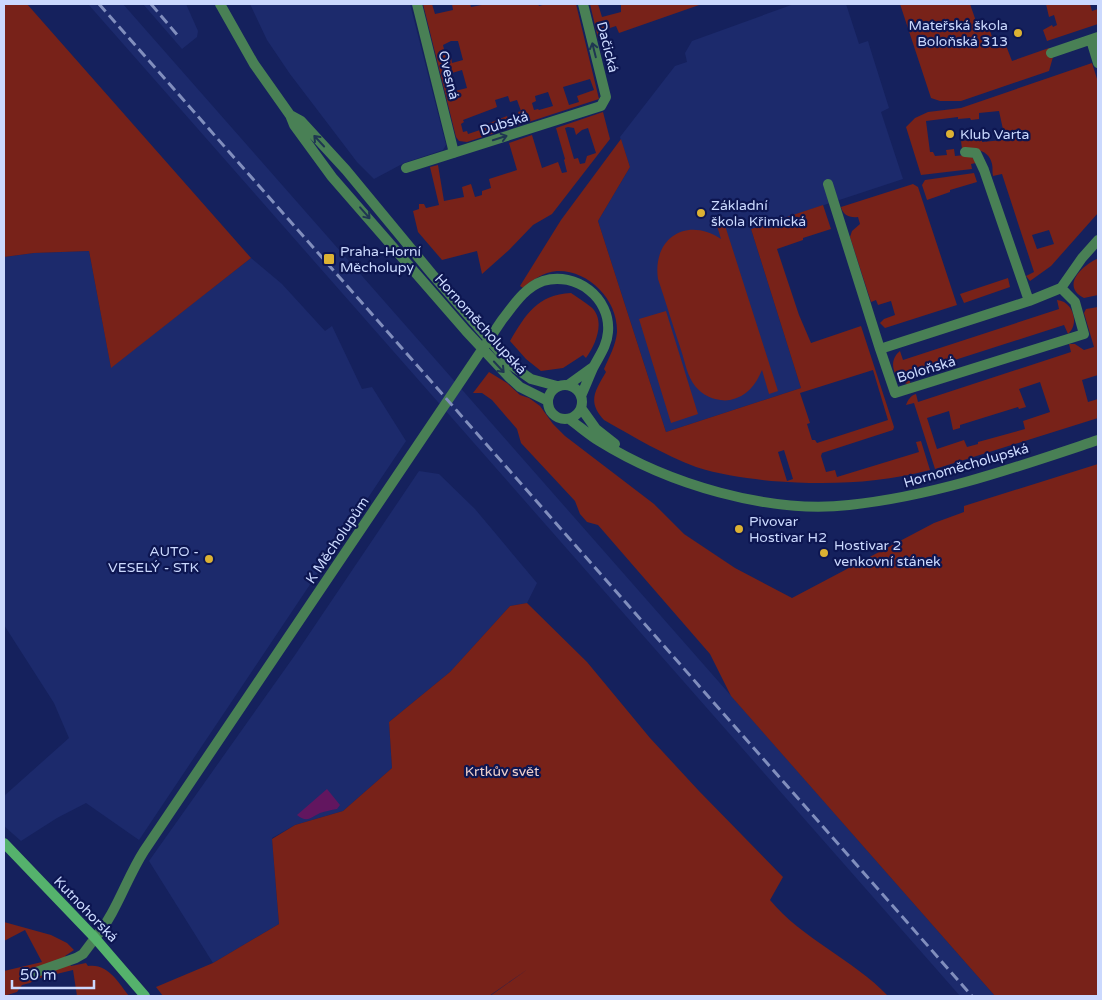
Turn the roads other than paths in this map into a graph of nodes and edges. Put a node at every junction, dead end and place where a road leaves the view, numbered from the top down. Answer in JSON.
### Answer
{"nodes":[{"id":1,"x":220,"y":4,"type":"edge"},
{"id":2,"x":417,"y":4,"type":"edge"},
{"id":3,"x":583,"y":4,"type":"edge"},
{"id":4,"x":1095,"y":39,"type":"edge"},
{"id":5,"x":1051,"y":53,"type":"dead end"},
{"id":6,"x":1098,"y":63,"type":"edge"},
{"id":7,"x":606,"y":97,"type":"joint"},
{"id":8,"x":290,"y":115,"type":"junction"},
{"id":9,"x":965,"y":152,"type":"dead end"},
{"id":10,"x":454,"y":153,"type":"junction"},
{"id":11,"x":406,"y":168,"type":"dead end"},
{"id":12,"x":828,"y":184,"type":"dead end"},
{"id":13,"x":1098,"y":240,"type":"edge"},
{"id":14,"x":1061,"y":288,"type":"junction"},
{"id":15,"x":1028,"y":301,"type":"junction"},
{"id":16,"x":880,"y":349,"type":"junction"},
{"id":17,"x":594,"y":366,"type":"junction"},
{"id":18,"x":568,"y":385,"type":"junction"},
{"id":19,"x":558,"y":386,"type":"junction"},
{"id":20,"x":582,"y":396,"type":"junction"},
{"id":21,"x":548,"y":402,"type":"junction"},
{"id":22,"x":581,"y":408,"type":"junction"},
{"id":23,"x":569,"y":419,"type":"junction"},
{"id":24,"x":1098,"y":440,"type":"edge"},
{"id":25,"x":636,"y":461,"type":"junction"},
{"id":26,"x":4,"y":843,"type":"edge"},
{"id":27,"x":95,"y":938,"type":"junction"},
{"id":28,"x":25,"y":976,"type":"dead end"},
{"id":29,"x":145,"y":996,"type":"edge"}],
"edges":[{"from":1,"to":8,"type":"street","name":"Hornoměcholupská"},
{"from":2,"to":10,"type":"street","name":"Ovesná"},
{"from":7,"to":3,"type":"street","name":"Dačická","one_way":true},
{"from":4,"to":5,"type":"street"},
{"from":4,"to":6,"type":"street"},
{"from":10,"to":7,"type":"street","name":"Dubská","one_way":true},
{"from":19,"to":8,"type":"street","name":"Hornoměcholupská","one_way":true},
{"from":8,"to":21,"type":"street","name":"Hornoměcholupská","one_way":true},
{"from":9,"to":15,"type":"street"},
{"from":10,"to":11,"type":"street","name":"Dubská"},
{"from":12,"to":16,"type":"street"},
{"from":13,"to":14,"type":"street"},
{"from":14,"to":15,"type":"street"},
{"from":14,"to":16,"type":"street","name":"Boloňská"},
{"from":15,"to":16,"type":"street"},
{"from":17,"to":18,"type":"street","name":"K Měcholupům"},
{"from":17,"to":20,"type":"street","name":"K Měcholupům"},
{"from":17,"to":27,"type":"street","name":"K Měcholupům"},
{"from":18,"to":19,"type":"street","name":"Hornoměcholupská"},
{"from":18,"to":20,"type":"street"},
{"from":19,"to":21,"type":"street"},
{"from":20,"to":22,"type":"street"},
{"from":21,"to":23,"type":"street","name":"Hornoměcholupská"},
{"from":22,"to":23,"type":"street"},
{"from":22,"to":25,"type":"street","name":"Hornoměcholupská"},
{"from":23,"to":25,"type":"street","name":"Hornoměcholupská"},
{"from":24,"to":25,"type":"street","name":"Hornoměcholupská"},
{"from":26,"to":27,"type":"main road","name":"Kutnohorská"},
{"from":27,"to":28,"type":"street","name":"K Měcholupům"},
{"from":27,"to":29,"type":"main road","name":"Kutnohorská"}]}
